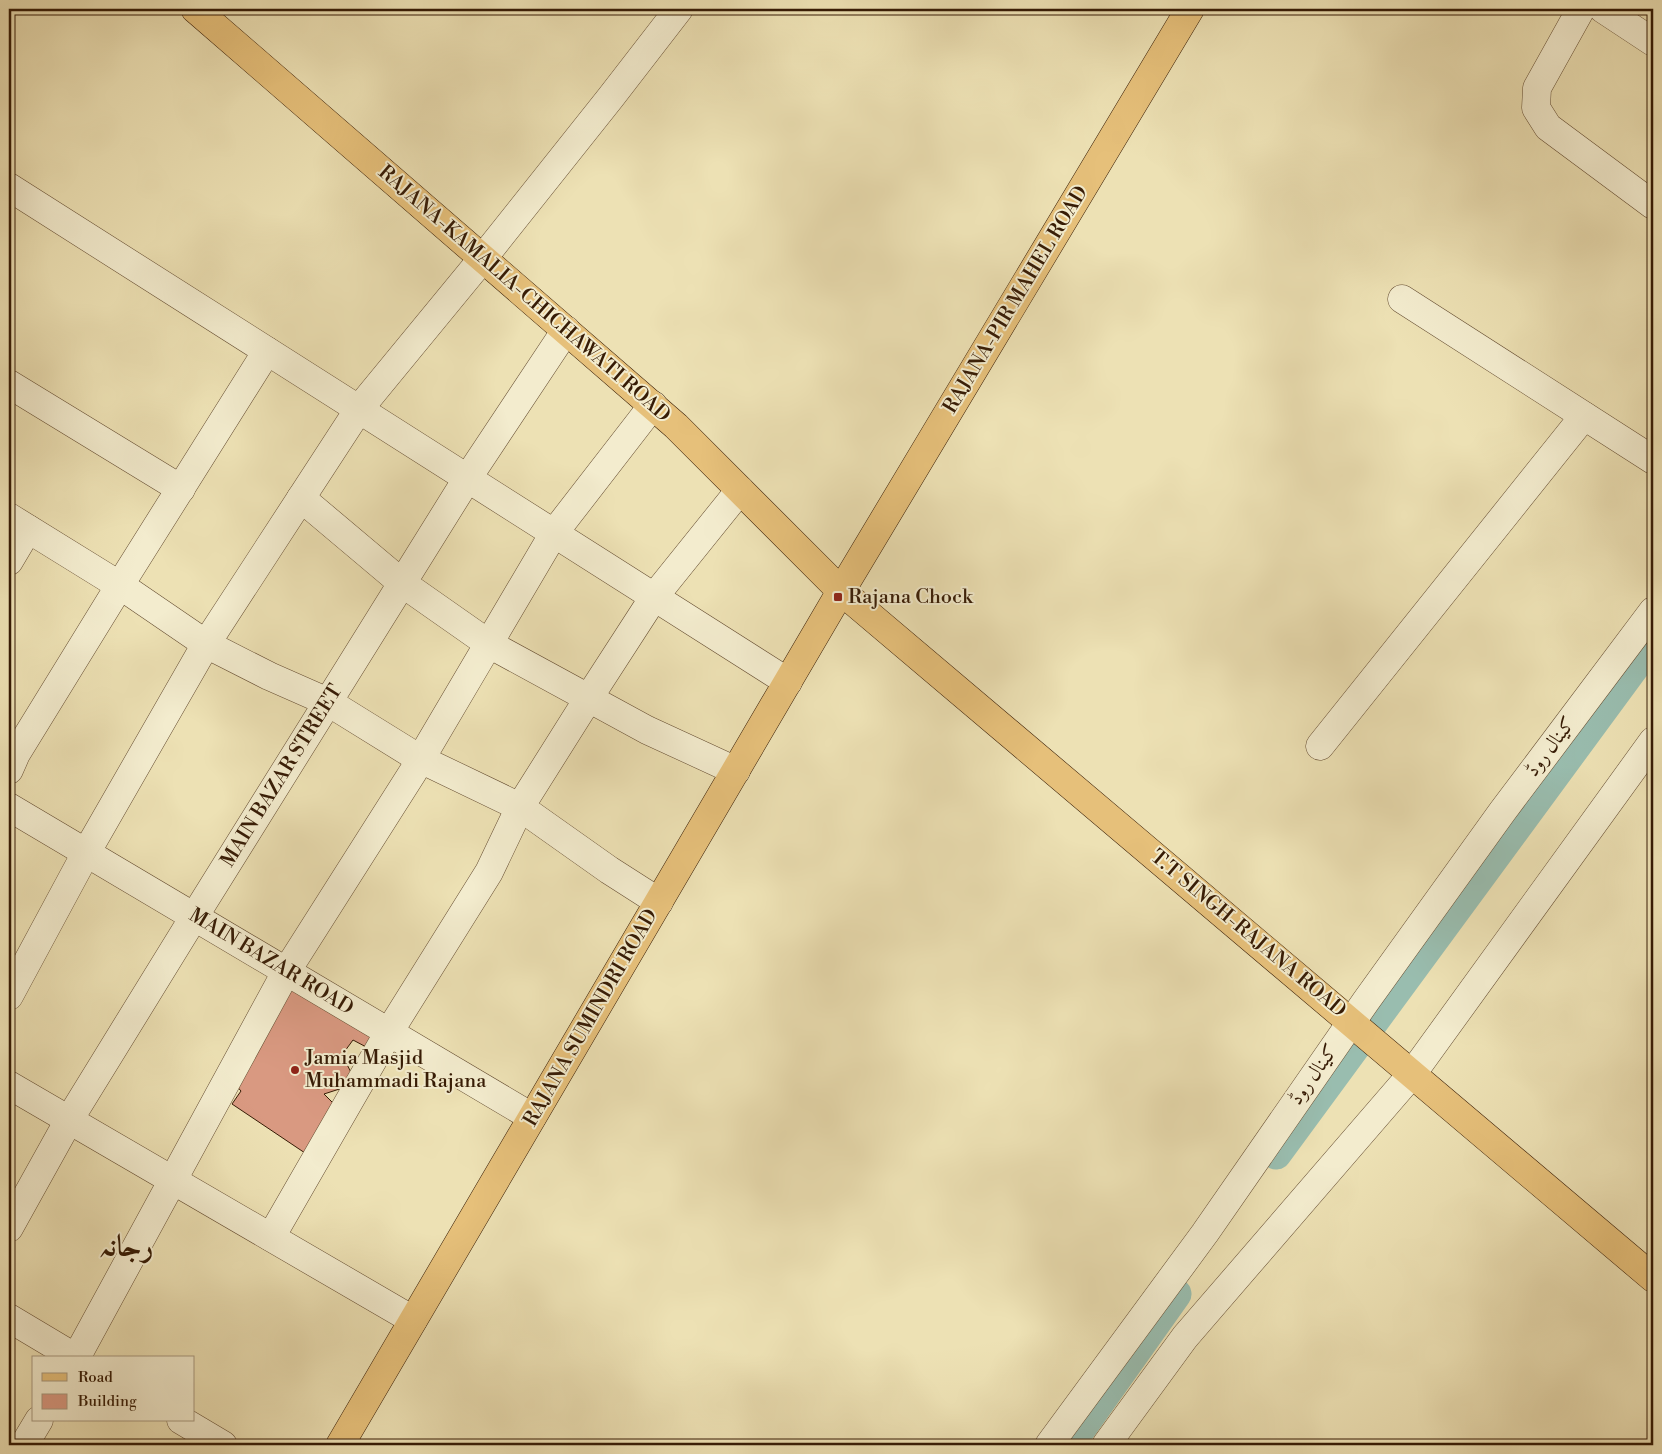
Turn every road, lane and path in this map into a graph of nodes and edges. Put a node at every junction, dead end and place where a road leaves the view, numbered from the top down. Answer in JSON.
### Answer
{"nodes":[{"id":1,"x":195,"y":9,"type":"edge"},
{"id":2,"x":679,"y":9,"type":"edge"},
{"id":3,"x":1190,"y":9,"type":"edge"},
{"id":4,"x":1581,"y":9,"type":"edge"},
{"id":5,"x":1603,"y":9,"type":"edge"},
{"id":6,"x":1653,"y":42,"type":"edge"},
{"id":7,"x":9,"y":187,"type":"edge"},
{"id":8,"x":1653,"y":205,"type":"edge"},
{"id":9,"x":483,"y":258,"type":"junction"},
{"id":10,"x":1402,"y":299,"type":"dead end"},
{"id":11,"x":566,"y":330,"type":"junction"},
{"id":12,"x":267,"y":351,"type":"junction"},
{"id":13,"x":9,"y":384,"type":"edge"},
{"id":14,"x":653,"y":405,"type":"junction"},
{"id":15,"x":358,"y":409,"type":"junction"},
{"id":16,"x":1584,"y":416,"type":"junction"},
{"id":17,"x":1653,"y":460,"type":"edge"},
{"id":18,"x":467,"y":479,"type":"junction"},
{"id":19,"x":181,"y":489,"type":"junction"},
{"id":20,"x":740,"y":490,"type":"junction"},
{"id":21,"x":301,"y":498,"type":"junction"},
{"id":22,"x":18,"y":523,"type":"edge"},
{"id":23,"x":554,"y":533,"type":"junction"},
{"id":24,"x":9,"y":561,"type":"edge"},
{"id":25,"x":402,"y":582,"type":"junction"},
{"id":26,"x":120,"y":585,"type":"junction"},
{"id":27,"x":841,"y":590,"type":"junction"},
{"id":28,"x":654,"y":597,"type":"junction"},
{"id":29,"x":1653,"y":611,"type":"edge"},
{"id":30,"x":206,"y":644,"type":"junction"},
{"id":31,"x":488,"y":644,"type":"junction"},
{"id":32,"x":788,"y":682,"type":"junction"},
{"id":33,"x":588,"y":699,"type":"junction"},
{"id":34,"x":328,"y":702,"type":"junction"},
{"id":35,"x":1653,"y":741,"type":"edge"},
{"id":36,"x":1320,"y":746,"type":"dead end"},
{"id":37,"x":420,"y":760,"type":"junction"},
{"id":38,"x":9,"y":770,"type":"edge"},
{"id":39,"x":736,"y":771,"type":"junction"},
{"id":40,"x":9,"y":807,"type":"edge"},
{"id":41,"x":520,"y":808,"type":"junction"},
{"id":42,"x":86,"y":853,"type":"junction"},
{"id":43,"x":659,"y":902,"type":"junction"},
{"id":44,"x":194,"y":917,"type":"junction"},
{"id":45,"x":286,"y":972,"type":"junction"},
{"id":46,"x":9,"y":996,"type":"edge"},
{"id":47,"x":1351,"y":1022,"type":"junction"},
{"id":48,"x":389,"y":1032,"type":"junction"},
{"id":49,"x":1412,"y":1074,"type":"junction"},
{"id":50,"x":9,"y":1085,"type":"edge"},
{"id":51,"x":532,"y":1118,"type":"junction"},
{"id":52,"x":69,"y":1120,"type":"junction"},
{"id":53,"x":173,"y":1181,"type":"junction"},
{"id":54,"x":9,"y":1228,"type":"edge"},
{"id":55,"x":271,"y":1237,"type":"junction"},
{"id":56,"x":1653,"y":1278,"type":"edge"},
{"id":57,"x":9,"y":1318,"type":"edge"},
{"id":58,"x":413,"y":1320,"type":"junction"},
{"id":59,"x":73,"y":1356,"type":"edge"},
{"id":60,"x":77,"y":1356,"type":"edge"},
{"id":61,"x":38,"y":1422,"type":"edge"},
{"id":62,"x":184,"y":1422,"type":"edge"},
{"id":63,"x":24,"y":1445,"type":"edge"},
{"id":64,"x":223,"y":1445,"type":"edge"},
{"id":65,"x":340,"y":1445,"type":"edge"},
{"id":66,"x":1049,"y":1445,"type":"edge"},
{"id":67,"x":1106,"y":1445,"type":"edge"}],
"edges":[{"from":1,"to":9,"type":"main road","name":"RAJANA-KAMALIA-CHICHAWATI ROAD"},
{"from":2,"to":9,"type":"street"},
{"from":3,"to":27,"type":"main road","name":"RAJANA-PIR MAHEL ROAD"},
{"from":4,"to":8,"type":"street"},
{"from":5,"to":6,"type":"street"},
{"from":7,"to":12,"type":"street"},
{"from":9,"to":11,"type":"main road","name":"RAJANA-KAMALIA-CHICHAWATI ROAD"},
{"from":9,"to":15,"type":"street"},
{"from":10,"to":16,"type":"street"},
{"from":11,"to":14,"type":"main road","name":"RAJANA-KAMALIA-CHICHAWATI ROAD"},
{"from":11,"to":18,"type":"street","name":"MAIN BAZAR STREET"},
{"from":12,"to":15,"type":"street"},
{"from":12,"to":19,"type":"street"},
{"from":13,"to":19,"type":"street"},
{"from":14,"to":20,"type":"main road","name":"RAJANA-KAMALIA-CHICHAWATI ROAD"},
{"from":14,"to":23,"type":"street"},
{"from":15,"to":18,"type":"street"},
{"from":15,"to":21,"type":"street"},
{"from":16,"to":17,"type":"street"},
{"from":16,"to":36,"type":"street"},
{"from":18,"to":23,"type":"street"},
{"from":18,"to":25,"type":"street","name":"MAIN BAZAR STREET"},
{"from":19,"to":26,"type":"street"},
{"from":20,"to":27,"type":"main road","name":"RAJANA-KAMALIA-CHICHAWATI ROAD"},
{"from":20,"to":28,"type":"street"},
{"from":21,"to":25,"type":"street"},
{"from":21,"to":30,"type":"street"},
{"from":22,"to":24,"type":"street"},
{"from":22,"to":26,"type":"street"},
{"from":23,"to":28,"type":"street"},
{"from":23,"to":31,"type":"street"},
{"from":25,"to":31,"type":"street"},
{"from":25,"to":34,"type":"street","name":"MAIN BAZAR STREET"},
{"from":26,"to":30,"type":"street"},
{"from":26,"to":38,"type":"street"},
{"from":27,"to":32,"type":"main road","name":"RAJANA SUMINDRI ROAD"},
{"from":27,"to":47,"type":"main road","name":"T.T SINGH-RAJANA ROAD"},
{"from":28,"to":32,"type":"street"},
{"from":28,"to":33,"type":"street"},
{"from":29,"to":47,"type":"street","name":"کینال روڈ"},
{"from":30,"to":34,"type":"street"},
{"from":30,"to":42,"type":"street"},
{"from":31,"to":33,"type":"street"},
{"from":31,"to":37,"type":"street"},
{"from":32,"to":39,"type":"main road","name":"RAJANA SUMINDRI ROAD"},
{"from":33,"to":39,"type":"street"},
{"from":33,"to":41,"type":"street"},
{"from":34,"to":37,"type":"street"},
{"from":34,"to":44,"type":"street","name":"MAIN BAZAR STREET"},
{"from":35,"to":49,"type":"street"},
{"from":37,"to":41,"type":"street"},
{"from":37,"to":45,"type":"street"},
{"from":39,"to":43,"type":"main road","name":"RAJANA SUMINDRI ROAD"},
{"from":40,"to":42,"type":"street","name":"MAIN BAZAR ROAD"},
{"from":41,"to":43,"type":"street"},
{"from":41,"to":48,"type":"street"},
{"from":42,"to":44,"type":"street","name":"MAIN BAZAR ROAD"},
{"from":42,"to":46,"type":"street"},
{"from":43,"to":51,"type":"main road","name":"RAJANA SUMINDRI ROAD"},
{"from":44,"to":45,"type":"street","name":"MAIN BAZAR ROAD"},
{"from":44,"to":52,"type":"street","name":"MAIN BAZAR STREET"},
{"from":45,"to":48,"type":"street","name":"MAIN BAZAR ROAD"},
{"from":45,"to":53,"type":"street"},
{"from":47,"to":49,"type":"main road","name":"T.T SINGH-RAJANA ROAD"},
{"from":47,"to":66,"type":"street","name":"کینال روڈ"},
{"from":48,"to":51,"type":"street","name":"MAIN BAZAR ROAD"},
{"from":48,"to":55,"type":"street"},
{"from":49,"to":56,"type":"main road","name":"T.T SINGH-RAJANA ROAD"},
{"from":49,"to":67,"type":"street"},
{"from":50,"to":52,"type":"street"},
{"from":51,"to":58,"type":"main road","name":"RAJANA SUMINDRI ROAD"},
{"from":52,"to":53,"type":"street"},
{"from":52,"to":54,"type":"street","name":"MAIN BAZAR STREET"},
{"from":53,"to":55,"type":"street"},
{"from":53,"to":60,"type":"street"},
{"from":55,"to":58,"type":"street"},
{"from":57,"to":59,"type":"street"},
{"from":58,"to":65,"type":"main road","name":"RAJANA SUMINDRI ROAD"},
{"from":61,"to":63,"type":"street"},
{"from":62,"to":64,"type":"street"}]}
